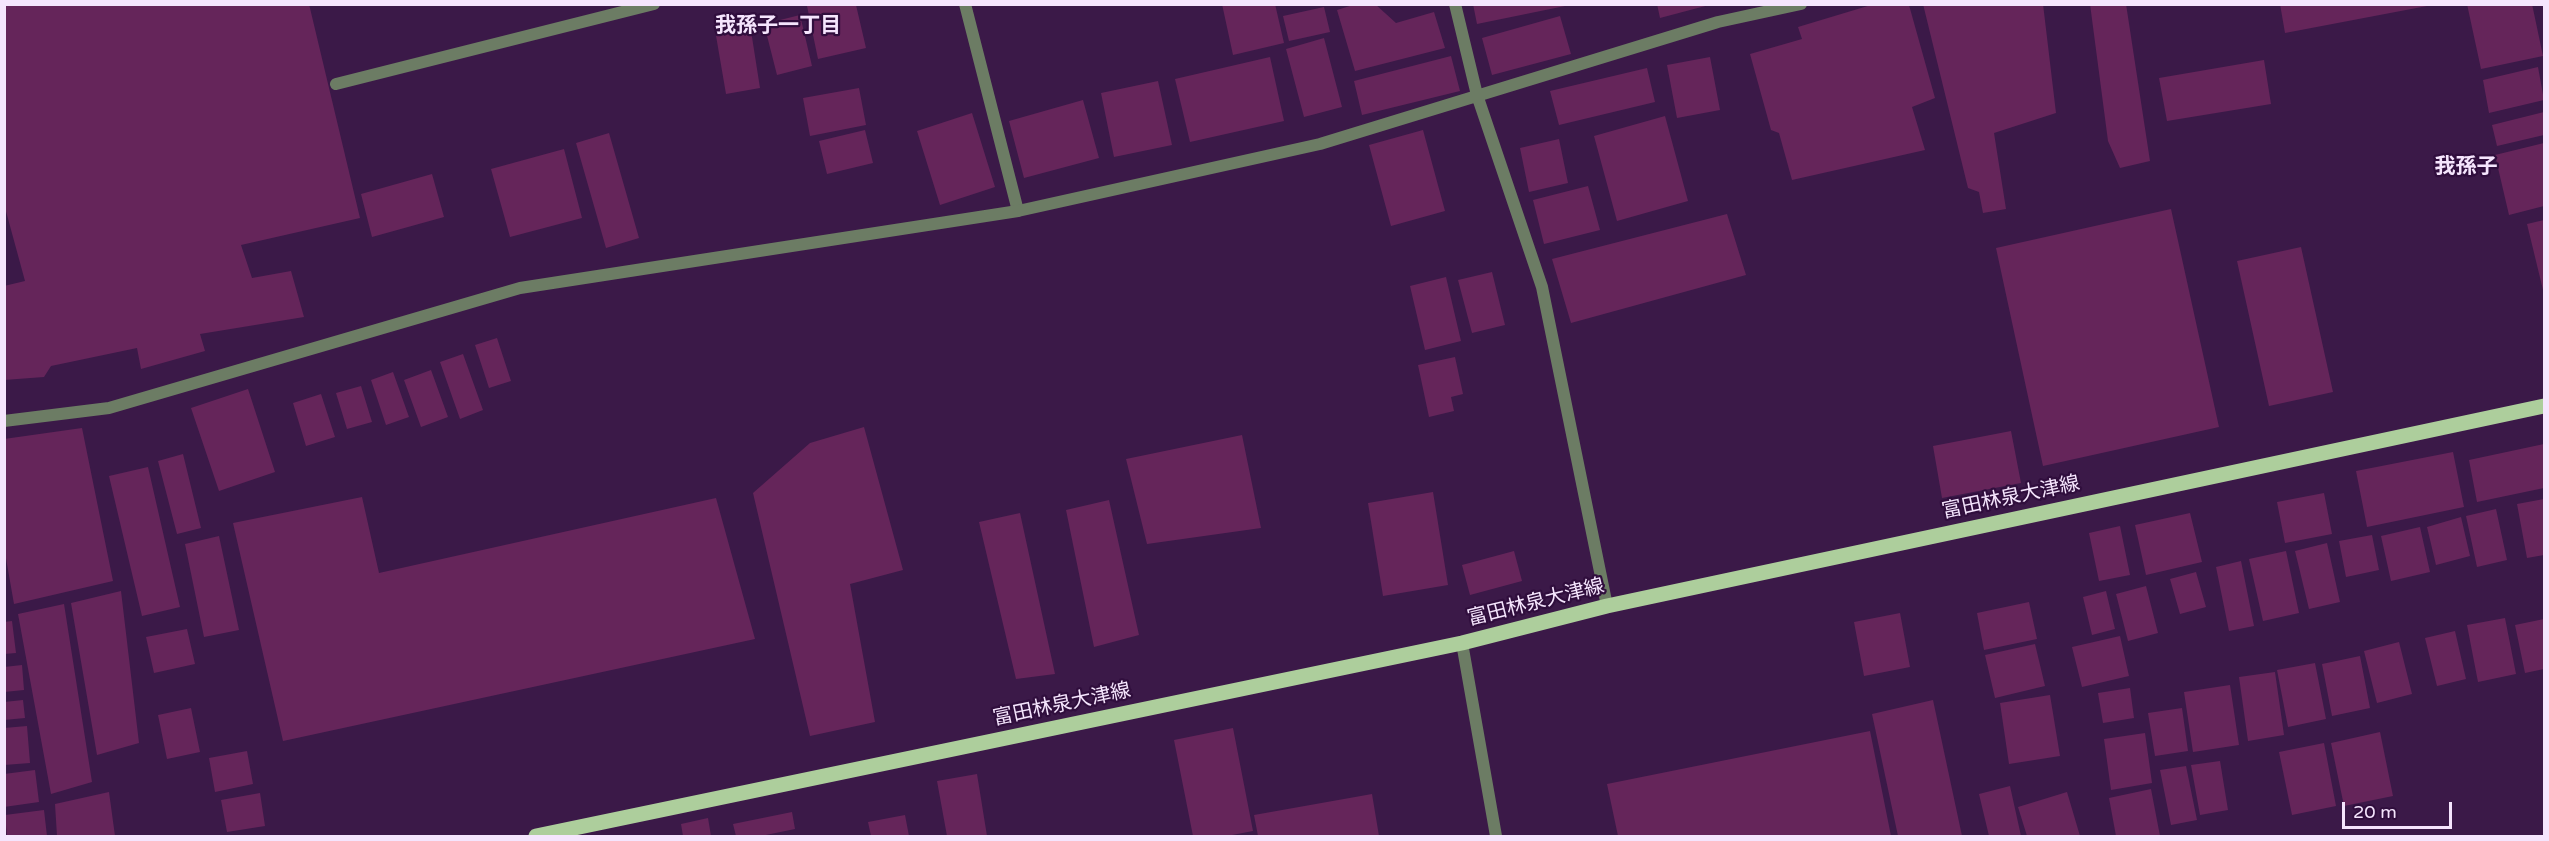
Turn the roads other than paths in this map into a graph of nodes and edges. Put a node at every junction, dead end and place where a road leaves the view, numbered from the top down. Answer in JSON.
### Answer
{"nodes":[{"id":1,"x":654,"y":4,"type":"edge"},
{"id":2,"x":965,"y":4,"type":"edge"},
{"id":3,"x":1455,"y":4,"type":"edge"},
{"id":4,"x":1801,"y":4,"type":"edge"},
{"id":5,"x":336,"y":84,"type":"dead end"},
{"id":6,"x":1477,"y":95,"type":"junction"},
{"id":7,"x":1018,"y":212,"type":"junction"},
{"id":8,"x":2544,"y":406,"type":"edge"},
{"id":9,"x":4,"y":421,"type":"edge"},
{"id":10,"x":1607,"y":606,"type":"junction"},
{"id":11,"x":1462,"y":643,"type":"junction"},
{"id":12,"x":536,"y":837,"type":"edge"},
{"id":13,"x":1496,"y":837,"type":"edge"}],
"edges":[{"from":1,"to":5,"type":"street"},
{"from":2,"to":7,"type":"street"},
{"from":3,"to":6,"type":"street"},
{"from":4,"to":6,"type":"street"},
{"from":6,"to":7,"type":"street"},
{"from":6,"to":10,"type":"street"},
{"from":7,"to":9,"type":"street"},
{"from":8,"to":10,"type":"main road","name":"富田林泉大津線"},
{"from":10,"to":11,"type":"main road","name":"富田林泉大津線"},
{"from":11,"to":12,"type":"main road","name":"富田林泉大津線"},
{"from":11,"to":13,"type":"street"}]}
